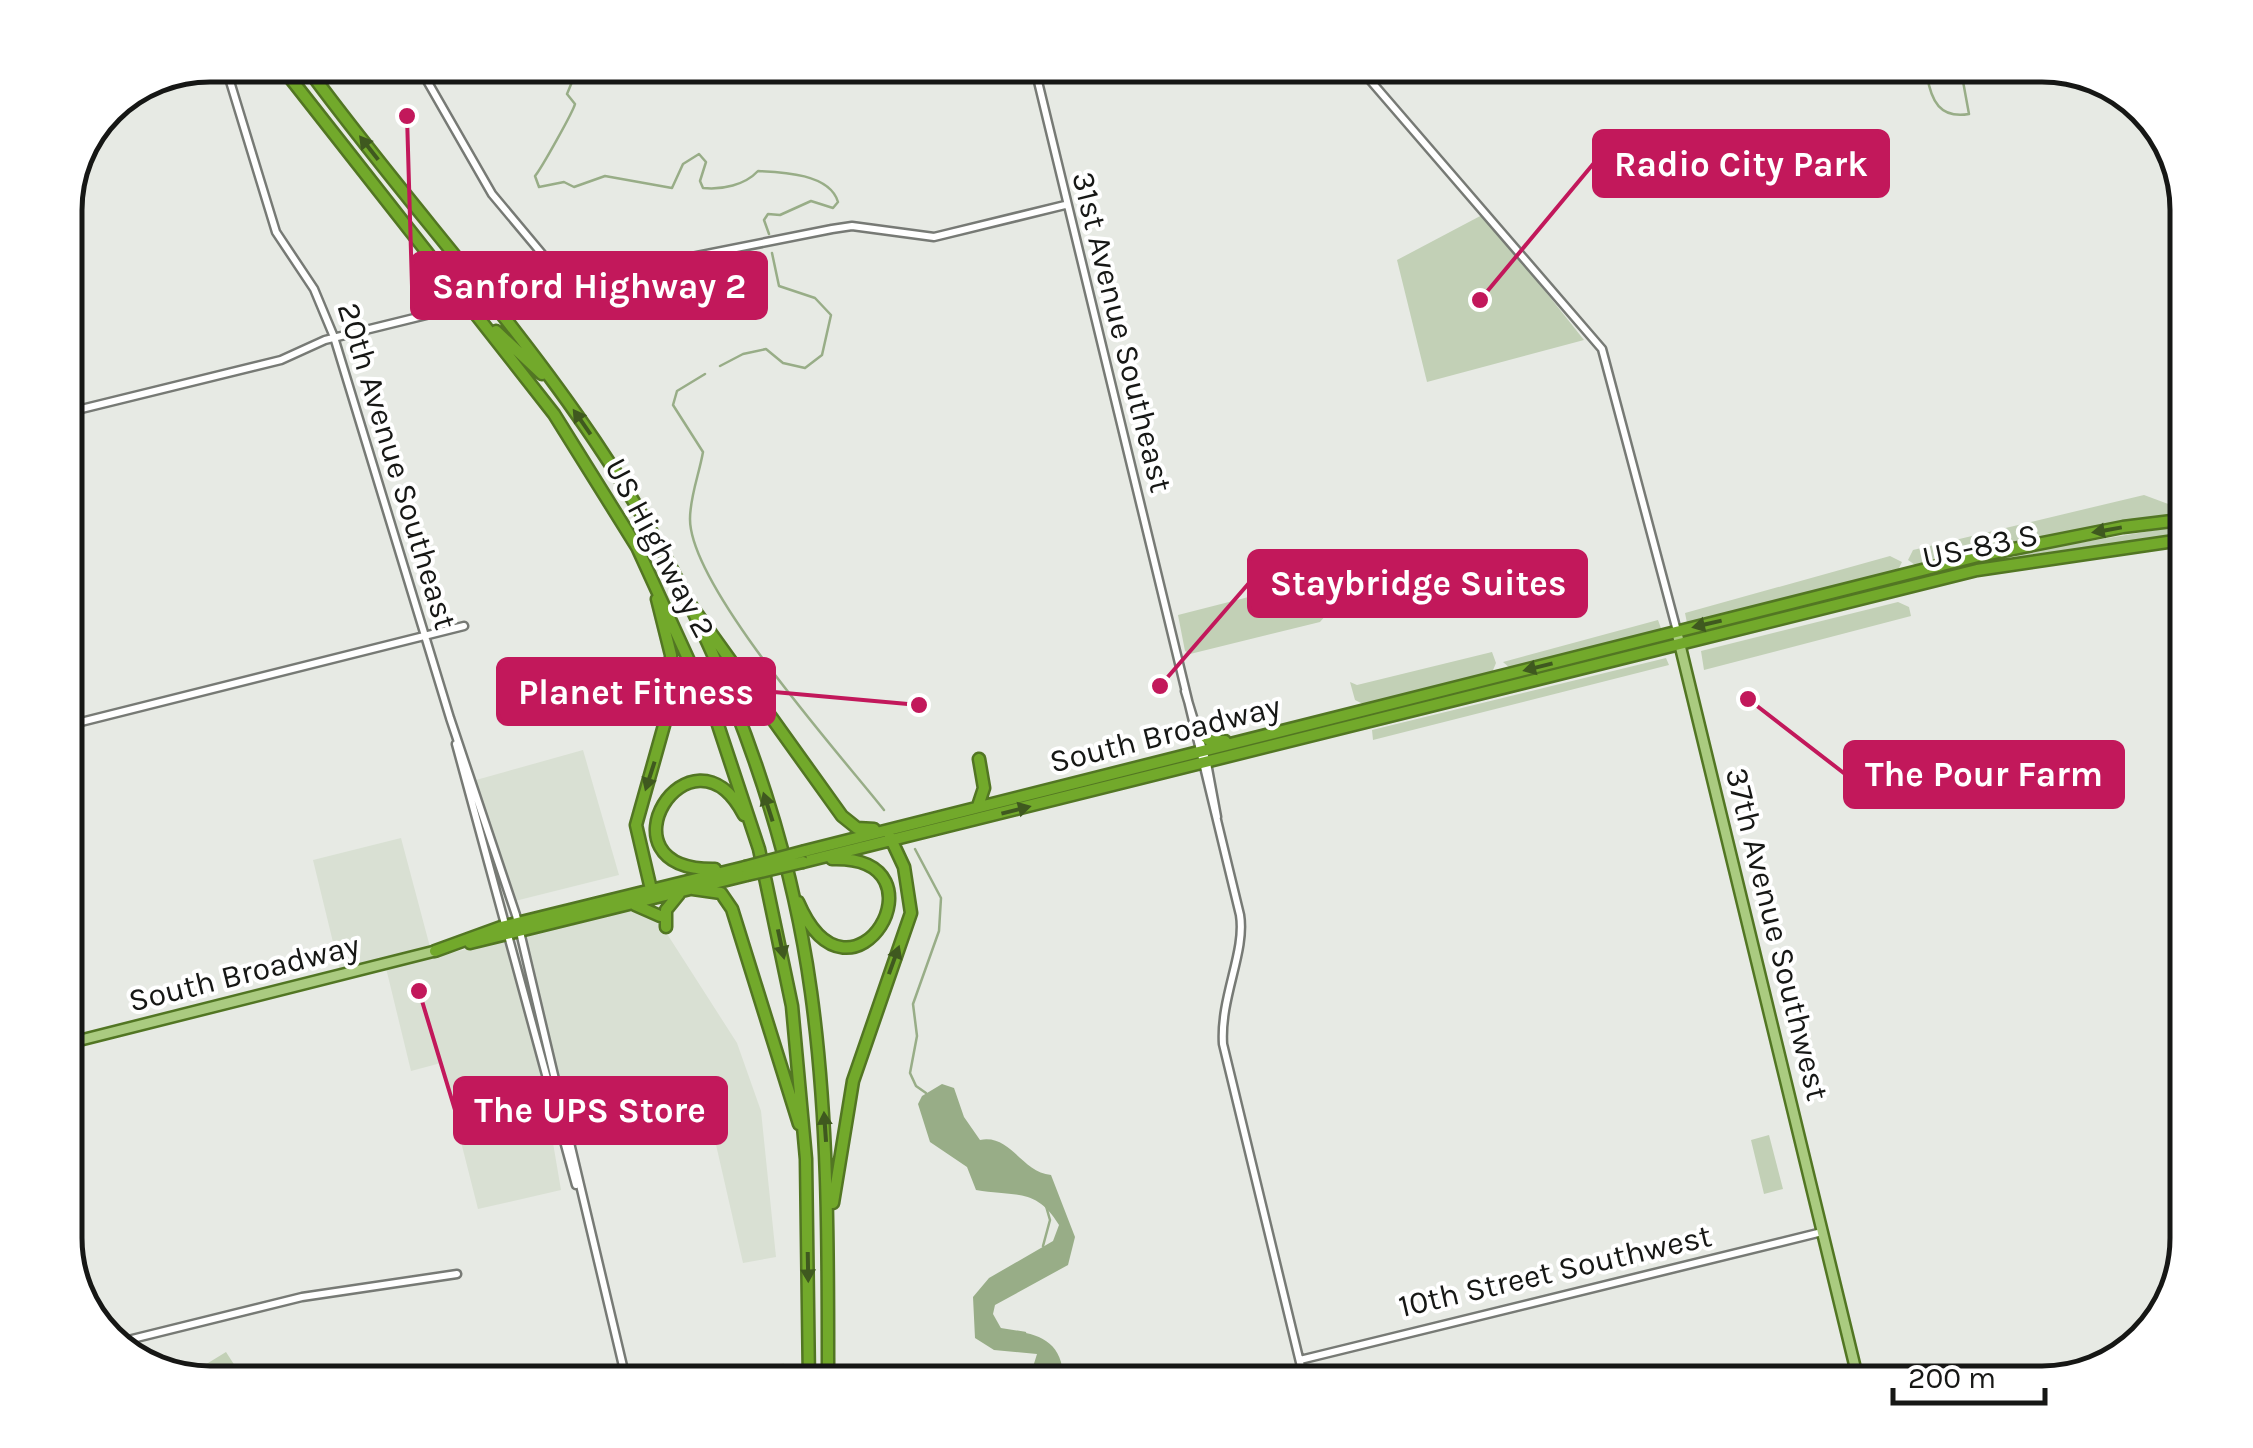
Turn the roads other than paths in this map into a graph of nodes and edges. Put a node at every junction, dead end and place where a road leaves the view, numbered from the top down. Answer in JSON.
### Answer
{"nodes":[{"id":1,"x":230,"y":82,"type":"edge"},
{"id":2,"x":293,"y":82,"type":"edge"},
{"id":3,"x":318,"y":82,"type":"edge"},
{"id":4,"x":428,"y":82,"type":"edge"},
{"id":5,"x":1038,"y":82,"type":"edge"},
{"id":6,"x":1372,"y":82,"type":"edge"},
{"id":7,"x":1065,"y":206,"type":"junction"},
{"id":8,"x":404,"y":226,"type":"junction"},
{"id":9,"x":555,"y":289,"type":"junction"},
{"id":10,"x":467,"y":304,"type":"junction"},
{"id":11,"x":494,"y":307,"type":"junction"},
{"id":12,"x":334,"y":338,"type":"junction"},
{"id":13,"x":560,"y":391,"type":"junction"},
{"id":14,"x":83,"y":408,"type":"edge"},
{"id":15,"x":2170,"y":523,"type":"edge"},
{"id":16,"x":2170,"y":540,"type":"edge"},
{"id":17,"x":637,"y":547,"type":"junction"},
{"id":18,"x":1911,"y":580,"type":"junction"},
{"id":19,"x":680,"y":592,"type":"junction"},
{"id":20,"x":464,"y":626,"type":"dead end"},
{"id":21,"x":1677,"y":631,"type":"junction"},
{"id":22,"x":424,"y":635,"type":"junction"},
{"id":23,"x":1680,"y":645,"type":"junction"},
{"id":24,"x":1502,"y":676,"type":"junction"},
{"id":25,"x":1448,"y":690,"type":"junction"},
{"id":26,"x":1185,"y":692,"type":"junction"},
{"id":27,"x":1414,"y":710,"type":"junction"},
{"id":28,"x":1353,"y":713,"type":"junction"},
{"id":29,"x":83,"y":721,"type":"edge"},
{"id":30,"x":1360,"y":725,"type":"junction"},
{"id":31,"x":1298,"y":727,"type":"junction"},
{"id":32,"x":1199,"y":731,"type":"junction"},
{"id":33,"x":1251,"y":745,"type":"junction"},
{"id":34,"x":1203,"y":758,"type":"junction"},
{"id":35,"x":979,"y":759,"type":"dead end"},
{"id":36,"x":972,"y":808,"type":"junction"},
{"id":37,"x":922,"y":832,"type":"junction"},
{"id":38,"x":871,"y":834,"type":"junction"},
{"id":39,"x":894,"y":839,"type":"junction"},
{"id":40,"x":759,"y":849,"type":"junction"},
{"id":41,"x":642,"y":858,"type":"junction"},
{"id":42,"x":804,"y":858,"type":"junction"},
{"id":43,"x":904,"y":867,"type":"junction"},
{"id":44,"x":743,"y":870,"type":"junction"},
{"id":45,"x":786,"y":873,"type":"junction"},
{"id":46,"x":688,"y":890,"type":"junction"},
{"id":47,"x":652,"y":894,"type":"junction"},
{"id":48,"x":625,"y":900,"type":"junction"},
{"id":49,"x":660,"y":916,"type":"dead end"},
{"id":50,"x":666,"y":927,"type":"dead end"},
{"id":51,"x":513,"y":929,"type":"junction"},
{"id":52,"x":435,"y":951,"type":"joint"},
{"id":53,"x":83,"y":1039,"type":"edge"},
{"id":54,"x":806,"y":1178,"type":"junction"},
{"id":55,"x":1822,"y":1232,"type":"junction"},
{"id":56,"x":828,"y":1259,"type":"junction"},
{"id":57,"x":457,"y":1274,"type":"dead end"},
{"id":58,"x":133,"y":1339,"type":"edge"},
{"id":59,"x":1300,"y":1360,"type":"junction"},
{"id":60,"x":623,"y":1366,"type":"edge"},
{"id":61,"x":808,"y":1366,"type":"edge"},
{"id":62,"x":828,"y":1366,"type":"edge"},
{"id":63,"x":1301,"y":1366,"type":"edge"},
{"id":64,"x":1854,"y":1366,"type":"edge"}],
"edges":[{"from":1,"to":12,"type":"street","name":"20th Avenue Southeast"},
{"from":2,"to":8,"type":"highway","name":"US Highway 2"},
{"from":11,"to":3,"type":"highway","name":"US Highway 2","one_way":true},
{"from":4,"to":9,"type":"street"},
{"from":5,"to":7,"type":"street","name":"31st Avenue Southeast"},
{"from":6,"to":21,"type":"street","name":"37th Avenue Southwest"},
{"from":7,"to":9,"type":"street"},
{"from":7,"to":26,"type":"street","name":"31st Avenue Southeast"},
{"from":8,"to":10,"type":"highway","name":"US Highway 2"},
{"from":8,"to":11,"type":"highway"},
{"from":9,"to":11,"type":"street"},
{"from":10,"to":12,"type":"street"},
{"from":10,"to":13,"type":"highway"},
{"from":10,"to":17,"type":"highway","name":"US Highway 2"},
{"from":11,"to":13,"type":"highway","name":"US Highway 2"},
{"from":12,"to":14,"type":"street"},
{"from":12,"to":22,"type":"street","name":"20th Avenue Southeast"},
{"from":19,"to":13,"type":"highway","name":"US Highway 2","one_way":true},
{"from":15,"to":18,"type":"highway","one_way":true},
{"from":16,"to":18,"type":"highway","name":"US-83 S"},
{"from":17,"to":40,"type":"highway","name":"US Highway 2"},
{"from":17,"to":41,"type":"highway","one_way":true},
{"from":18,"to":21,"type":"highway","name":"South Broadway","one_way":true},
{"from":18,"to":23,"type":"highway","name":"South Broadway"},
{"from":19,"to":36,"type":"highway"},
{"from":45,"to":19,"type":"highway","name":"US Highway 2","one_way":true},
{"from":20,"to":22,"type":"street"},
{"from":21,"to":23,"type":"main road","name":"37th Avenue Southwest"},
{"from":21,"to":24,"type":"highway","name":"South Broadway","one_way":true},
{"from":22,"to":29,"type":"street"},
{"from":22,"to":51,"type":"street","name":"20th Avenue Southeast"},
{"from":23,"to":27,"type":"highway","name":"South Broadway"},
{"from":23,"to":55,"type":"main road","name":"37th Avenue Southwest"},
{"from":24,"to":25,"type":"highway","name":"South Broadway"},
{"from":24,"to":27,"type":"highway"},
{"from":25,"to":28,"type":"highway","name":"South Broadway"},
{"from":25,"to":30,"type":"highway"},
{"from":26,"to":32,"type":"street"},
{"from":26,"to":34,"type":"street"},
{"from":27,"to":30,"type":"highway","name":"South Broadway"},
{"from":28,"to":31,"type":"highway","name":"South Broadway"},
{"from":28,"to":33,"type":"highway"},
{"from":30,"to":33,"type":"highway","name":"South Broadway"},
{"from":31,"to":33,"type":"highway","name":"South Broadway"},
{"from":31,"to":34,"type":"highway"},
{"from":32,"to":33,"type":"highway"},
{"from":32,"to":34,"type":"street"},
{"from":33,"to":34,"type":"highway","name":"South Broadway"},
{"from":34,"to":36,"type":"highway","name":"South Broadway"},
{"from":37,"to":34,"type":"highway","name":"South Broadway","one_way":true},
{"from":34,"to":59,"type":"street"},
{"from":35,"to":36,"type":"highway"},
{"from":36,"to":38,"type":"highway","name":"South Broadway"},
{"from":37,"to":39,"type":"highway","name":"South Broadway"},
{"from":37,"to":43,"type":"highway"},
{"from":38,"to":39,"type":"highway"},
{"from":38,"to":42,"type":"highway","name":"South Broadway"},
{"from":39,"to":42,"type":"highway","name":"South Broadway"},
{"from":39,"to":43,"type":"highway"},
{"from":40,"to":44,"type":"highway"},
{"from":40,"to":54,"type":"highway","name":"US Highway 2","one_way":true},
{"from":41,"to":47,"type":"highway"},
{"from":41,"to":48,"type":"highway"},
{"from":42,"to":44,"type":"highway","name":"South Broadway","bridge":true},
{"from":42,"to":45,"type":"highway"},
{"from":56,"to":43,"type":"highway","one_way":true},
{"from":44,"to":46,"type":"highway","name":"South Broadway"},
{"from":44,"to":47,"type":"highway","name":"South Broadway"},
{"from":56,"to":45,"type":"highway","name":"US Highway 2","one_way":true},
{"from":46,"to":47,"type":"highway","name":"South Broadway"},
{"from":46,"to":50,"type":"highway"},
{"from":46,"to":54,"type":"highway"},
{"from":47,"to":48,"type":"highway","name":"South Broadway"},
{"from":48,"to":49,"type":"highway"},
{"from":48,"to":51,"type":"highway","name":"South Broadway"},
{"from":51,"to":52,"type":"highway","name":"South Broadway"},
{"from":51,"to":60,"type":"street","name":"20th Avenue Southeast"},
{"from":52,"to":53,"type":"main road","name":"South Broadway"},
{"from":54,"to":61,"type":"highway","name":"US Highway 2","one_way":true},
{"from":55,"to":59,"type":"street","name":"10th Street Southwest"},
{"from":55,"to":64,"type":"main road","name":"37th Avenue Southwest"},
{"from":56,"to":62,"type":"highway","name":"US Highway 2"},
{"from":57,"to":58,"type":"street"},
{"from":59,"to":63,"type":"street"}]}
